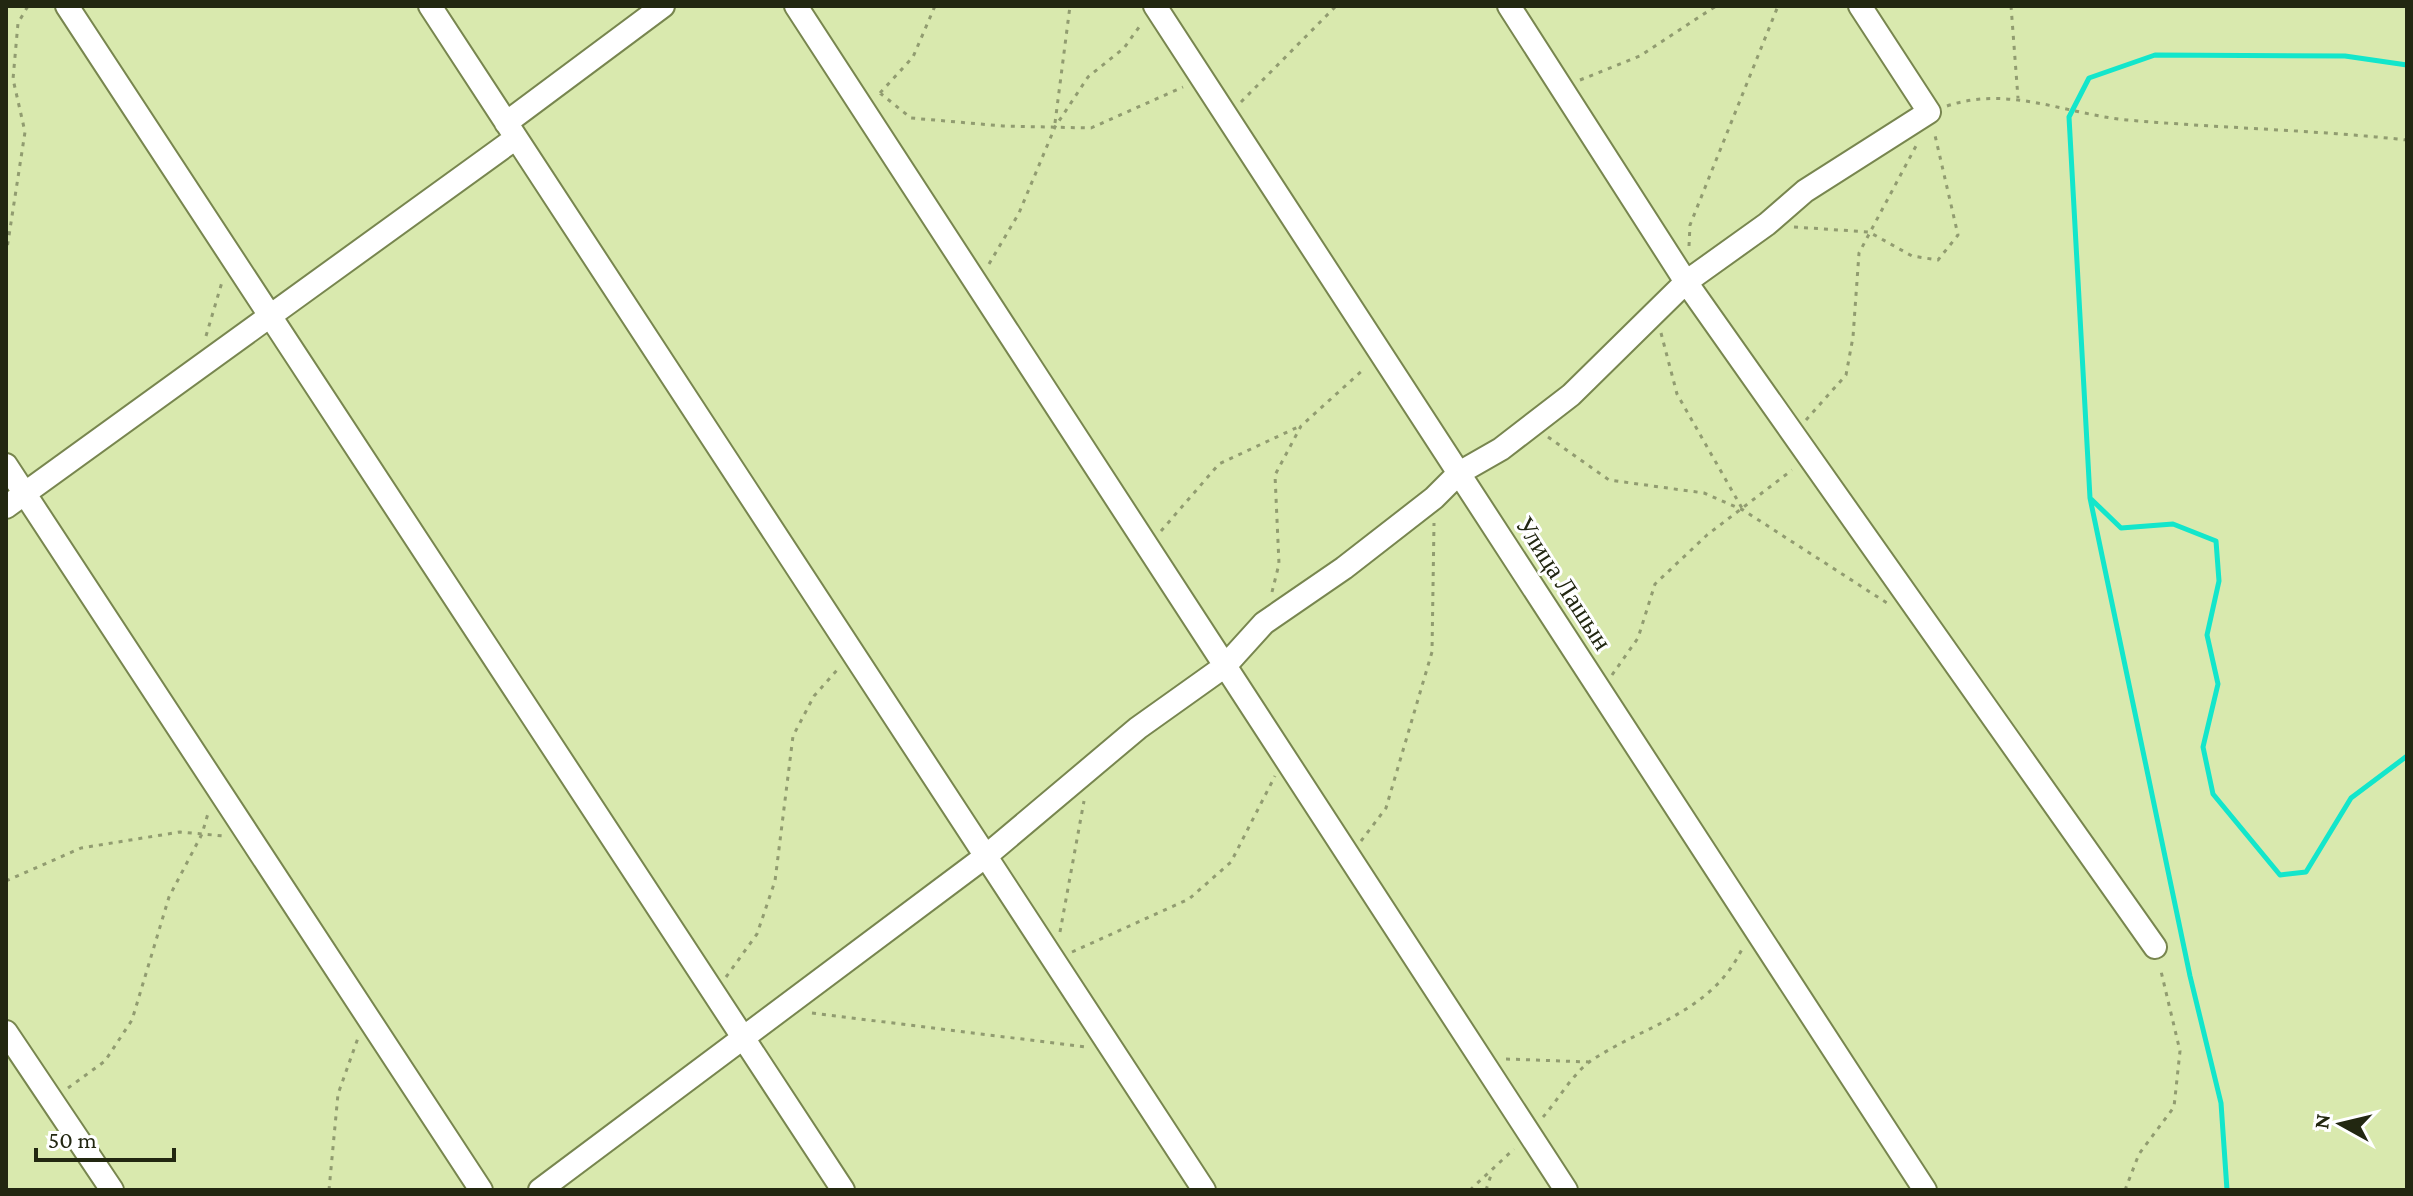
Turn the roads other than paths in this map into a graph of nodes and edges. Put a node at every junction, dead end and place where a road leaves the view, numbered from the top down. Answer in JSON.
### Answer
{"nodes":[{"id":1,"x":67,"y":6,"type":"edge"},
{"id":2,"x":430,"y":6,"type":"edge"},
{"id":3,"x":663,"y":6,"type":"edge"},
{"id":4,"x":796,"y":6,"type":"edge"},
{"id":5,"x":1509,"y":6,"type":"edge"},
{"id":6,"x":1860,"y":6,"type":"edge"},
{"id":7,"x":1151,"y":11,"type":"edge"},
{"id":8,"x":511,"y":130,"type":"junction"},
{"id":9,"x":1686,"y":282,"type":"junction"},
{"id":10,"x":272,"y":315,"type":"junction"},
{"id":11,"x":6,"y":465,"type":"edge"},
{"id":12,"x":1459,"y":473,"type":"junction"},
{"id":13,"x":25,"y":493,"type":"junction"},
{"id":14,"x":6,"y":507,"type":"edge"},
{"id":15,"x":1225,"y":666,"type":"junction"},
{"id":16,"x":986,"y":856,"type":"junction"},
{"id":17,"x":2155,"y":947,"type":"road end"},
{"id":18,"x":6,"y":1032,"type":"edge"},
{"id":19,"x":745,"y":1040,"type":"junction"},
{"id":20,"x":112,"y":1190,"type":"edge"},
{"id":21,"x":481,"y":1190,"type":"edge"},
{"id":22,"x":540,"y":1190,"type":"edge"},
{"id":23,"x":843,"y":1190,"type":"edge"},
{"id":24,"x":1204,"y":1190,"type":"edge"},
{"id":25,"x":1566,"y":1190,"type":"edge"},
{"id":26,"x":1925,"y":1190,"type":"edge"}],
"edges":[{"from":1,"to":10,"type":"street"},
{"from":2,"to":8,"type":"street"},
{"from":3,"to":8,"type":"street"},
{"from":4,"to":15,"type":"street"},
{"from":5,"to":9,"type":"street"},
{"from":6,"to":9,"type":"street"},
{"from":7,"to":12,"type":"street","name":"Улица Лашын"},
{"from":8,"to":10,"type":"street"},
{"from":8,"to":16,"type":"street"},
{"from":9,"to":12,"type":"street"},
{"from":9,"to":17,"type":"street"},
{"from":10,"to":13,"type":"street"},
{"from":10,"to":19,"type":"street"},
{"from":11,"to":13,"type":"street"},
{"from":12,"to":15,"type":"street"},
{"from":12,"to":26,"type":"street","name":"Улица Лашын"},
{"from":13,"to":14,"type":"street"},
{"from":13,"to":21,"type":"street"},
{"from":15,"to":16,"type":"street"},
{"from":15,"to":25,"type":"street"},
{"from":16,"to":19,"type":"street"},
{"from":16,"to":24,"type":"street"},
{"from":18,"to":20,"type":"street"},
{"from":19,"to":22,"type":"street"},
{"from":19,"to":23,"type":"street"}]}
